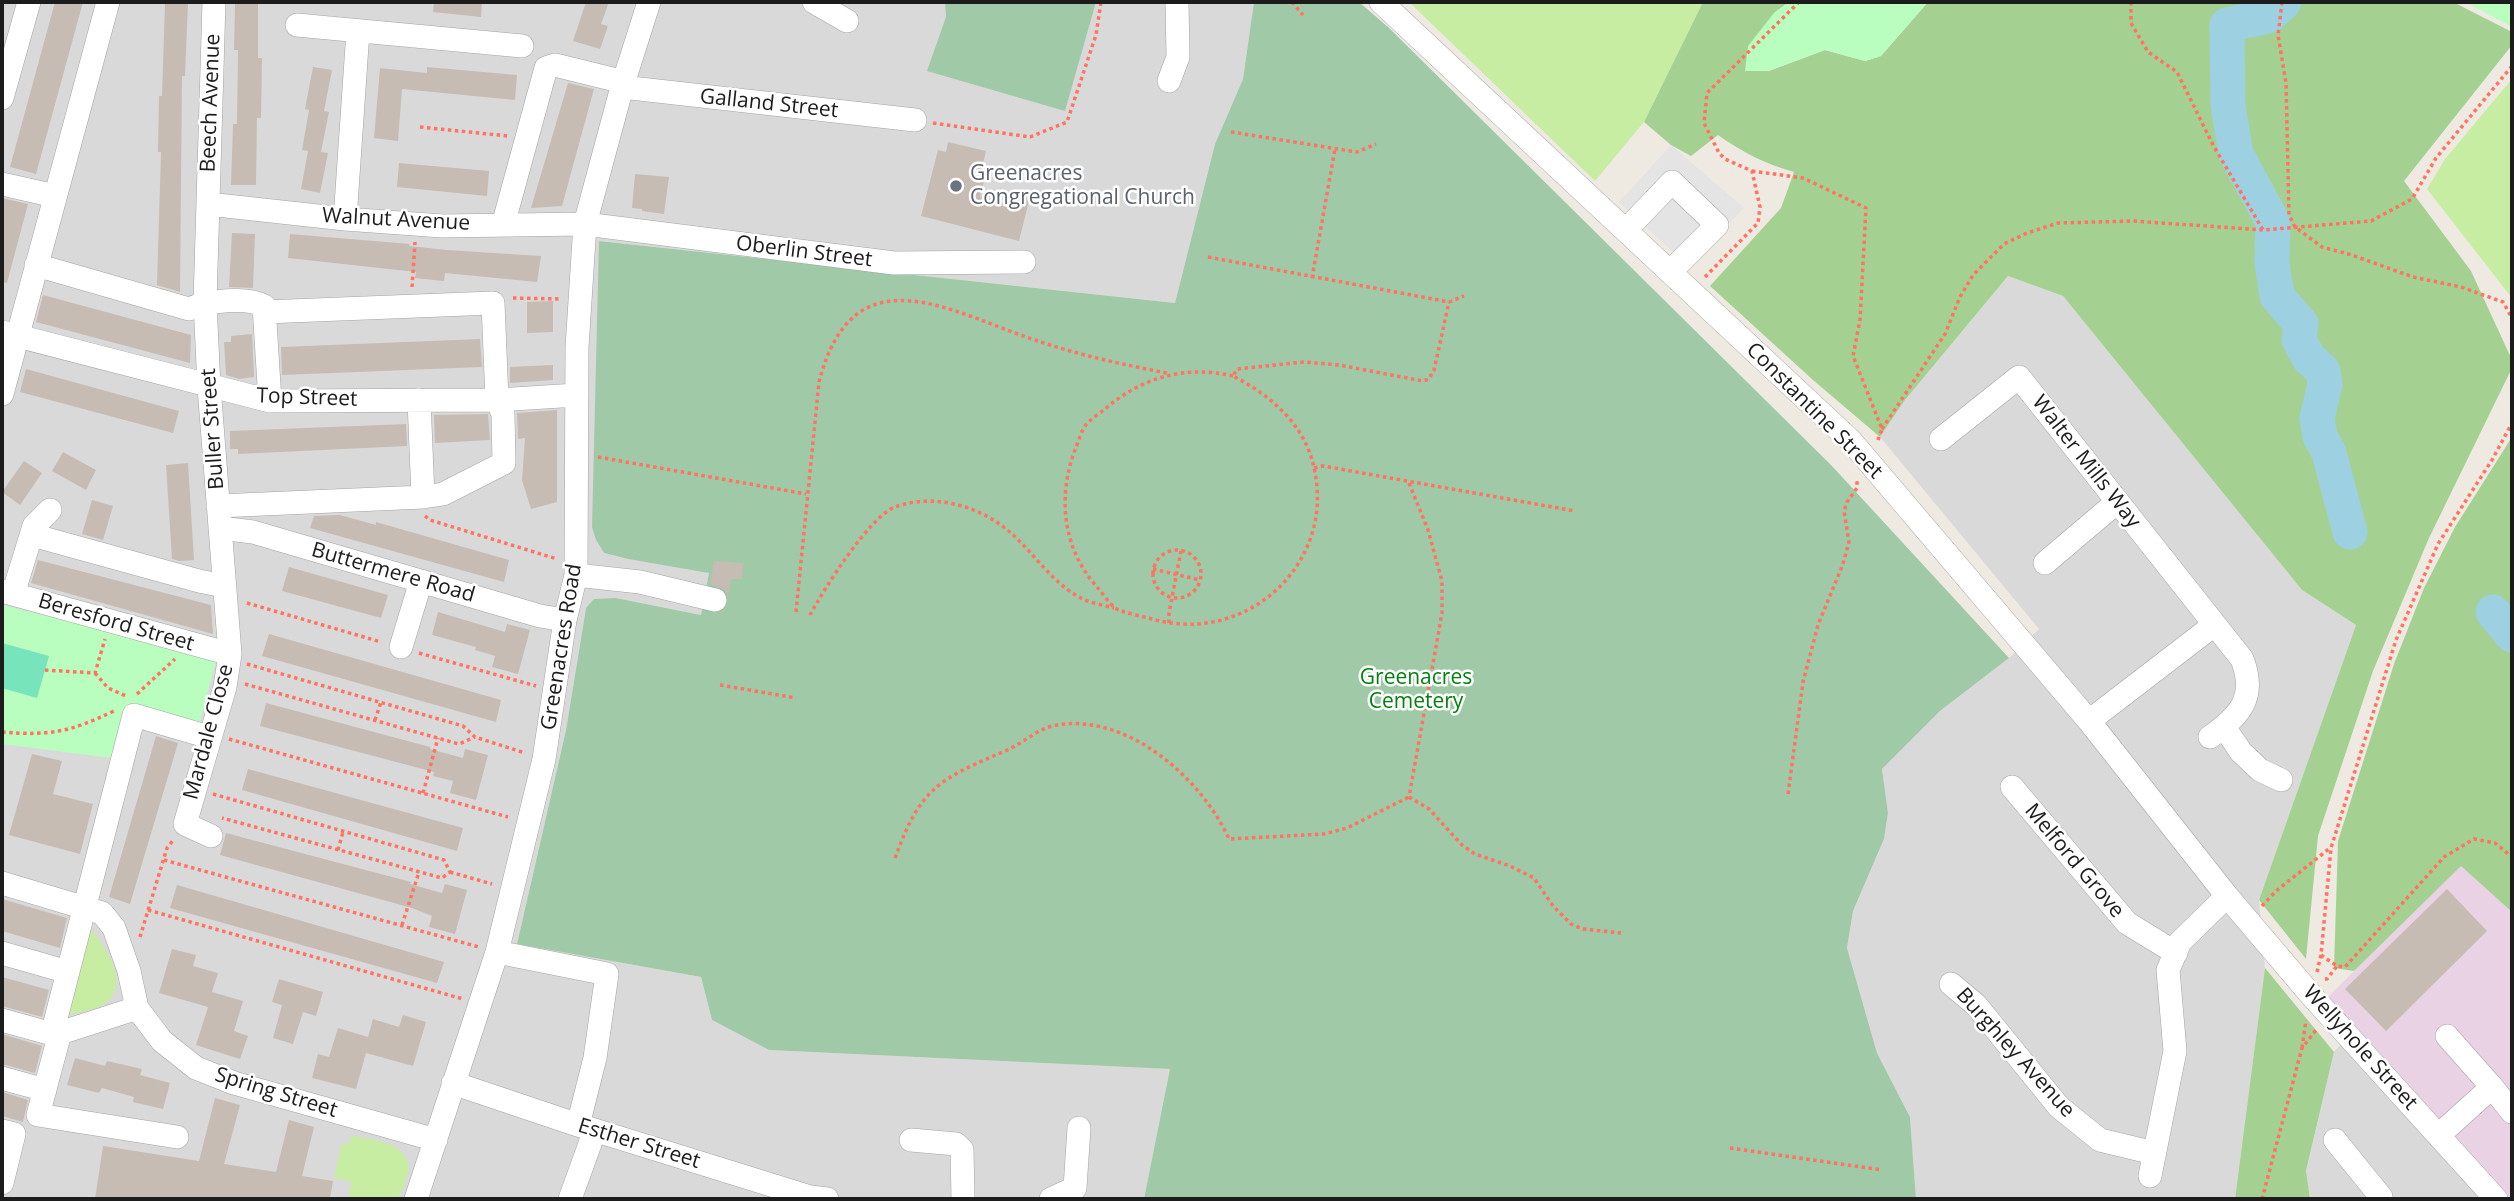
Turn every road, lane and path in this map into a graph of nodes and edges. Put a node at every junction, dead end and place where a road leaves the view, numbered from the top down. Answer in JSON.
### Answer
{"nodes":[{"id":1,"x":29,"y":2,"type":"edge"},
{"id":2,"x":108,"y":2,"type":"edge"},
{"id":3,"x":214,"y":2,"type":"edge"},
{"id":4,"x":649,"y":2,"type":"edge"},
{"id":5,"x":814,"y":2,"type":"edge"},
{"id":6,"x":1101,"y":2,"type":"edge"},
{"id":7,"x":1177,"y":2,"type":"edge"},
{"id":8,"x":1292,"y":2,"type":"edge"},
{"id":9,"x":1381,"y":2,"type":"edge"},
{"id":10,"x":1800,"y":2,"type":"edge"},
{"id":11,"x":2131,"y":2,"type":"edge"},
{"id":12,"x":2282,"y":2,"type":"edge"},
{"id":13,"x":1303,"y":15,"type":"dead end"},
{"id":14,"x":847,"y":21,"type":"dead end"},
{"id":15,"x":297,"y":25,"type":"dead end"},
{"id":16,"x":358,"y":31,"type":"junction"},
{"id":17,"x":522,"y":46,"type":"dead end"},
{"id":18,"x":2512,"y":66,"type":"edge"},
{"id":19,"x":1169,"y":81,"type":"dead end"},
{"id":20,"x":623,"y":85,"type":"junction"},
{"id":21,"x":2,"y":98,"type":"edge"},
{"id":22,"x":915,"y":120,"type":"joint"},
{"id":23,"x":420,"y":127,"type":"dead end"},
{"id":24,"x":1231,"y":132,"type":"dead end"},
{"id":25,"x":526,"y":138,"type":"junction"},
{"id":26,"x":1376,"y":144,"type":"dead end"},
{"id":27,"x":1335,"y":148,"type":"junction"},
{"id":28,"x":1752,"y":172,"type":"junction"},
{"id":29,"x":2,"y":184,"type":"edge"},
{"id":30,"x":55,"y":196,"type":"junction"},
{"id":31,"x":208,"y":204,"type":"junction"},
{"id":32,"x":345,"y":219,"type":"junction"},
{"id":33,"x":585,"y":223,"type":"junction"},
{"id":34,"x":417,"y":224,"type":"junction"},
{"id":35,"x":503,"y":225,"type":"junction"},
{"id":36,"x":2295,"y":227,"type":"junction"},
{"id":37,"x":1626,"y":230,"type":"junction"},
{"id":38,"x":2263,"y":230,"type":"junction"},
{"id":39,"x":1208,"y":257,"type":"dead end"},
{"id":40,"x":1024,"y":262,"type":"dead end"},
{"id":41,"x":36,"y":265,"type":"junction"},
{"id":42,"x":1671,"y":272,"type":"junction"},
{"id":43,"x":1312,"y":278,"type":"junction"},
{"id":44,"x":1690,"y":291,"type":"junction"},
{"id":45,"x":1464,"y":296,"type":"dead end"},
{"id":46,"x":579,"y":299,"type":"junction"},
{"id":47,"x":205,"y":302,"type":"junction"},
{"id":48,"x":1449,"y":302,"type":"junction"},
{"id":49,"x":493,"y":303,"type":"junction"},
{"id":50,"x":412,"y":307,"type":"junction"},
{"id":51,"x":264,"y":312,"type":"junction"},
{"id":52,"x":2512,"y":318,"type":"edge"},
{"id":53,"x":10,"y":334,"type":"edge"},
{"id":54,"x":1169,"y":374,"type":"junction"},
{"id":55,"x":1233,"y":376,"type":"junction"},
{"id":56,"x":209,"y":387,"type":"junction"},
{"id":57,"x":2,"y":394,"type":"edge"},
{"id":58,"x":577,"y":395,"type":"junction"},
{"id":59,"x":419,"y":400,"type":"junction"},
{"id":60,"x":497,"y":400,"type":"junction"},
{"id":61,"x":270,"y":401,"type":"junction"},
{"id":62,"x":2512,"y":423,"type":"edge"},
{"id":63,"x":1882,"y":429,"type":"junction"},
{"id":64,"x":1941,"y":439,"type":"dead end"},
{"id":65,"x":598,"y":457,"type":"dead end"},
{"id":66,"x":1869,"y":463,"type":"junction"},
{"id":67,"x":1314,"y":468,"type":"junction"},
{"id":68,"x":1409,"y":483,"type":"junction"},
{"id":69,"x":806,"y":494,"type":"junction"},
{"id":70,"x":423,"y":497,"type":"junction"},
{"id":71,"x":2117,"y":502,"type":"junction"},
{"id":72,"x":50,"y":510,"type":"dead end"},
{"id":73,"x":1575,"y":511,"type":"dead end"},
{"id":74,"x":219,"y":517,"type":"junction"},
{"id":75,"x":32,"y":535,"type":"junction"},
{"id":76,"x":1181,"y":551,"type":"junction"},
{"id":77,"x":2045,"y":563,"type":"dead end"},
{"id":78,"x":576,"y":569,"type":"junction"},
{"id":79,"x":1153,"y":569,"type":"junction"},
{"id":80,"x":1177,"y":575,"type":"junction"},
{"id":81,"x":1200,"y":580,"type":"junction"},
{"id":82,"x":421,"y":581,"type":"junction"},
{"id":83,"x":224,"y":586,"type":"junction"},
{"id":84,"x":8,"y":592,"type":"edge"},
{"id":85,"x":1171,"y":598,"type":"junction"},
{"id":86,"x":715,"y":600,"type":"dead end"},
{"id":87,"x":1116,"y":609,"type":"junction"},
{"id":88,"x":796,"y":612,"type":"dead end"},
{"id":89,"x":810,"y":615,"type":"dead end"},
{"id":90,"x":565,"y":620,"type":"junction"},
{"id":91,"x":110,"y":622,"type":"junction"},
{"id":92,"x":1169,"y":623,"type":"junction"},
{"id":93,"x":2214,"y":625,"type":"junction"},
{"id":94,"x":189,"y":643,"type":"junction"},
{"id":95,"x":401,"y":647,"type":"dead end"},
{"id":96,"x":228,"y":664,"type":"junction"},
{"id":97,"x":45,"y":670,"type":"dead end"},
{"id":98,"x":720,"y":685,"type":"dead end"},
{"id":99,"x":796,"y":698,"type":"dead end"},
{"id":100,"x":381,"y":702,"type":"junction"},
{"id":101,"x":125,"y":704,"type":"dead end"},
{"id":102,"x":117,"y":710,"type":"dead end"},
{"id":103,"x":375,"y":720,"type":"junction"},
{"id":104,"x":2089,"y":721,"type":"junction"},
{"id":105,"x":2,"y":732,"type":"edge"},
{"id":106,"x":210,"y":735,"type":"junction"},
{"id":107,"x":475,"y":737,"type":"junction"},
{"id":108,"x":438,"y":738,"type":"junction"},
{"id":109,"x":544,"y":759,"type":"junction"},
{"id":110,"x":2281,"y":780,"type":"dead end"},
{"id":111,"x":2012,"y":787,"type":"dead end"},
{"id":112,"x":423,"y":793,"type":"junction"},
{"id":113,"x":1788,"y":794,"type":"dead end"},
{"id":114,"x":1409,"y":797,"type":"junction"},
{"id":115,"x":190,"y":807,"type":"junction"},
{"id":116,"x":530,"y":823,"type":"junction"},
{"id":117,"x":343,"y":831,"type":"junction"},
{"id":118,"x":211,"y":836,"type":"dead end"},
{"id":119,"x":2331,"y":848,"type":"junction"},
{"id":120,"x":338,"y":850,"type":"junction"},
{"id":121,"x":2512,"y":857,"type":"edge"},
{"id":122,"x":895,"y":858,"type":"dead end"},
{"id":123,"x":164,"y":860,"type":"junction"},
{"id":124,"x":419,"y":872,"type":"junction"},
{"id":125,"x":450,"y":872,"type":"junction"},
{"id":126,"x":2,"y":883,"type":"edge"},
{"id":127,"x":513,"y":891,"type":"junction"},
{"id":128,"x":2227,"y":895,"type":"junction"},
{"id":129,"x":84,"y":906,"type":"junction"},
{"id":130,"x":148,"y":910,"type":"junction"},
{"id":131,"x":2248,"y":920,"type":"junction"},
{"id":132,"x":402,"y":926,"type":"junction"},
{"id":133,"x":1621,"y":933,"type":"dead end"},
{"id":134,"x":497,"y":952,"type":"junction"},
{"id":135,"x":2,"y":953,"type":"edge"},
{"id":136,"x":2176,"y":953,"type":"junction"},
{"id":137,"x":2321,"y":955,"type":"junction"},
{"id":138,"x":2337,"y":966,"type":"junction"},
{"id":139,"x":129,"y":971,"type":"junction"},
{"id":140,"x":68,"y":972,"type":"junction"},
{"id":141,"x":1951,"y":984,"type":"dead end"},
{"id":142,"x":480,"y":1004,"type":"junction"},
{"id":143,"x":137,"y":1008,"type":"junction"},
{"id":144,"x":2307,"y":1014,"type":"dead end"},
{"id":145,"x":2,"y":1020,"type":"edge"},
{"id":146,"x":2319,"y":1027,"type":"dead end"},
{"id":147,"x":56,"y":1033,"type":"junction"},
{"id":148,"x":2447,"y":1036,"type":"dead end"},
{"id":149,"x":2302,"y":1048,"type":"junction"},
{"id":150,"x":2,"y":1078,"type":"edge"},
{"id":151,"x":453,"y":1083,"type":"junction"},
{"id":152,"x":2492,"y":1087,"type":"junction"},
{"id":153,"x":45,"y":1090,"type":"junction"},
{"id":154,"x":2512,"y":1112,"type":"edge"},
{"id":155,"x":586,"y":1127,"type":"junction"},
{"id":156,"x":1079,"y":1128,"type":"dead end"},
{"id":157,"x":8,"y":1133,"type":"edge"},
{"id":158,"x":2439,"y":1135,"type":"junction"},
{"id":159,"x":177,"y":1137,"type":"dead end"},
{"id":160,"x":436,"y":1140,"type":"junction"},
{"id":161,"x":911,"y":1140,"type":"dead end"},
{"id":162,"x":2335,"y":1140,"type":"dead end"},
{"id":163,"x":1730,"y":1148,"type":"dead end"},
{"id":164,"x":2154,"y":1153,"type":"junction"},
{"id":165,"x":1882,"y":1170,"type":"dead end"},
{"id":166,"x":2150,"y":1176,"type":"dead end"},
{"id":167,"x":2,"y":1183,"type":"edge"},
{"id":168,"x":416,"y":1199,"type":"edge"},
{"id":169,"x":570,"y":1199,"type":"edge"},
{"id":170,"x":827,"y":1199,"type":"edge"},
{"id":171,"x":963,"y":1199,"type":"edge"},
{"id":172,"x":1051,"y":1199,"type":"edge"},
{"id":173,"x":2262,"y":1199,"type":"edge"},
{"id":174,"x":2380,"y":1199,"type":"edge"},
{"id":175,"x":2496,"y":1199,"type":"edge"}],
"edges":[{"from":1,"to":21,"type":"street"},
{"from":2,"to":30,"type":"street"},
{"from":3,"to":31,"type":"street","name":"Beech Avenue"},
{"from":4,"to":20,"type":"street","name":"Greenacres Road"},
{"from":5,"to":14,"type":"street"},
{"from":6,"to":22,"type":"path"},
{"from":7,"to":19,"type":"street"},
{"from":8,"to":13,"type":"path"},
{"from":9,"to":37,"type":"street","name":"Constantine Street"},
{"from":10,"to":28,"type":"path"},
{"from":11,"to":38,"type":"path"},
{"from":12,"to":36,"type":"path"},
{"from":15,"to":16,"type":"street"},
{"from":16,"to":17,"type":"street"},
{"from":16,"to":32,"type":"street"},
{"from":18,"to":36,"type":"path"},
{"from":20,"to":22,"type":"street","name":"Galland Street"},
{"from":20,"to":25,"type":"street","name":"Galland Street"},
{"from":20,"to":33,"type":"street","name":"Greenacres Road"},
{"from":23,"to":25,"type":"path"},
{"from":24,"to":27,"type":"path"},
{"from":25,"to":35,"type":"street"},
{"from":26,"to":27,"type":"path"},
{"from":27,"to":43,"type":"path"},
{"from":28,"to":44,"type":"path"},
{"from":28,"to":63,"type":"path"},
{"from":29,"to":30,"type":"street"},
{"from":30,"to":41,"type":"street"},
{"from":31,"to":32,"type":"street","name":"Walnut Avenue"},
{"from":31,"to":47,"type":"street","name":"Buller Street"},
{"from":32,"to":34,"type":"street","name":"Walnut Avenue"},
{"from":33,"to":35,"type":"street","name":"Walnut Avenue"},
{"from":33,"to":40,"type":"street","name":"Oberlin Street"},
{"from":33,"to":46,"type":"street","name":"Greenacres Road"},
{"from":34,"to":35,"type":"street","name":"Walnut Avenue"},
{"from":34,"to":50,"type":"path"},
{"from":36,"to":38,"type":"path"},
{"from":36,"to":52,"type":"path"},
{"from":37,"to":42,"type":"street","name":"Constantine Street"},
{"from":37,"to":42,"type":"street"},
{"from":38,"to":63,"type":"path"},
{"from":39,"to":43,"type":"path"},
{"from":41,"to":47,"type":"street"},
{"from":41,"to":53,"type":"street"},
{"from":42,"to":44,"type":"street","name":"Constantine Street"},
{"from":43,"to":48,"type":"path"},
{"from":44,"to":66,"type":"street","name":"Constantine Street"},
{"from":45,"to":48,"type":"path"},
{"from":46,"to":49,"type":"path"},
{"from":46,"to":58,"type":"street","name":"Greenacres Road"},
{"from":47,"to":51,"type":"street"},
{"from":47,"to":56,"type":"street","name":"Buller Street"},
{"from":48,"to":55,"type":"path"},
{"from":49,"to":50,"type":"street"},
{"from":49,"to":60,"type":"street"},
{"from":50,"to":51,"type":"street"},
{"from":51,"to":61,"type":"street"},
{"from":53,"to":56,"type":"street","name":"Top Street"},
{"from":53,"to":57,"type":"street"},
{"from":54,"to":55,"type":"path"},
{"from":54,"to":69,"type":"path"},
{"from":54,"to":87,"type":"path"},
{"from":55,"to":67,"type":"path"},
{"from":56,"to":61,"type":"street","name":"Top Street"},
{"from":56,"to":74,"type":"street","name":"Buller Street"},
{"from":58,"to":60,"type":"street","name":"Top Street"},
{"from":58,"to":78,"type":"street","name":"Greenacres Road"},
{"from":59,"to":60,"type":"street","name":"Top Street"},
{"from":59,"to":61,"type":"street","name":"Top Street"},
{"from":59,"to":70,"type":"street"},
{"from":60,"to":70,"type":"street"},
{"from":62,"to":119,"type":"path"},
{"from":63,"to":66,"type":"path"},
{"from":64,"to":71,"type":"street","name":"Walter Mills Way"},
{"from":65,"to":69,"type":"path"},
{"from":66,"to":104,"type":"street","name":"Constantine Street"},
{"from":66,"to":113,"type":"path"},
{"from":67,"to":68,"type":"path"},
{"from":67,"to":92,"type":"path"},
{"from":68,"to":73,"type":"path"},
{"from":68,"to":114,"type":"path"},
{"from":69,"to":88,"type":"path"},
{"from":70,"to":74,"type":"street"},
{"from":70,"to":78,"type":"path"},
{"from":71,"to":77,"type":"street"},
{"from":71,"to":93,"type":"street","name":"Walter Mills Way"},
{"from":72,"to":75,"type":"street"},
{"from":74,"to":82,"type":"street","name":"Buttermere Road"},
{"from":74,"to":83,"type":"street","name":"Buller Street"},
{"from":75,"to":83,"type":"street"},
{"from":75,"to":84,"type":"street"},
{"from":76,"to":79,"type":"path"},
{"from":76,"to":80,"type":"path"},
{"from":76,"to":81,"type":"path"},
{"from":78,"to":86,"type":"street"},
{"from":78,"to":90,"type":"street","name":"Greenacres Road"},
{"from":79,"to":80,"type":"path"},
{"from":79,"to":85,"type":"path"},
{"from":80,"to":81,"type":"path"},
{"from":80,"to":85,"type":"path"},
{"from":81,"to":85,"type":"path"},
{"from":82,"to":90,"type":"street","name":"Buttermere Road"},
{"from":82,"to":95,"type":"street"},
{"from":83,"to":96,"type":"street","name":"Buller Street"},
{"from":84,"to":91,"type":"street","name":"Beresford Street"},
{"from":85,"to":92,"type":"path"},
{"from":87,"to":89,"type":"path"},
{"from":87,"to":92,"type":"path"},
{"from":90,"to":109,"type":"street","name":"Greenacres Road"},
{"from":91,"to":94,"type":"street","name":"Beresford Street"},
{"from":91,"to":97,"type":"path"},
{"from":93,"to":104,"type":"street"},
{"from":93,"to":110,"type":"street","name":"Walter Mills Way"},
{"from":94,"to":96,"type":"street","name":"Beresford Street"},
{"from":94,"to":101,"type":"path"},
{"from":96,"to":100,"type":"path"},
{"from":96,"to":103,"type":"path"},
{"from":96,"to":106,"type":"street","name":"Mardale Close"},
{"from":98,"to":99,"type":"path"},
{"from":100,"to":103,"type":"path"},
{"from":100,"to":107,"type":"path"},
{"from":102,"to":105,"type":"path"},
{"from":103,"to":108,"type":"path"},
{"from":104,"to":128,"type":"street","name":"Constantine Street"},
{"from":106,"to":112,"type":"path"},
{"from":106,"to":115,"type":"street","name":"Mardale Close"},
{"from":106,"to":129,"type":"street"},
{"from":107,"to":108,"type":"path"},
{"from":107,"to":109,"type":"path"},
{"from":108,"to":112,"type":"path"},
{"from":109,"to":116,"type":"street","name":"Greenacres Road"},
{"from":111,"to":136,"type":"street","name":"Melford Grove"},
{"from":112,"to":116,"type":"path"},
{"from":114,"to":122,"type":"path"},
{"from":114,"to":133,"type":"path"},
{"from":115,"to":117,"type":"path"},
{"from":115,"to":118,"type":"street","name":"Mardale Close"},
{"from":115,"to":120,"type":"path"},
{"from":115,"to":123,"type":"path"},
{"from":116,"to":127,"type":"street","name":"Greenacres Road"},
{"from":117,"to":120,"type":"path"},
{"from":117,"to":125,"type":"path"},
{"from":119,"to":131,"type":"path"},
{"from":119,"to":137,"type":"path"},
{"from":120,"to":124,"type":"path"},
{"from":121,"to":138,"type":"path"},
{"from":123,"to":130,"type":"path"},
{"from":123,"to":132,"type":"path"},
{"from":124,"to":125,"type":"path"},
{"from":124,"to":132,"type":"path"},
{"from":125,"to":127,"type":"path"},
{"from":126,"to":129,"type":"street","name":"Spring Street"},
{"from":127,"to":134,"type":"street","name":"Greenacres Road"},
{"from":128,"to":131,"type":"street","name":"Wellyhole Street"},
{"from":128,"to":136,"type":"street"},
{"from":129,"to":139,"type":"street","name":"Spring Street"},
{"from":129,"to":140,"type":"street"},
{"from":130,"to":139,"type":"path"},
{"from":130,"to":142,"type":"path"},
{"from":131,"to":158,"type":"street","name":"Wellyhole Street"},
{"from":132,"to":134,"type":"path"},
{"from":134,"to":142,"type":"street","name":"Greenacres Road"},
{"from":134,"to":155,"type":"street"},
{"from":135,"to":140,"type":"street"},
{"from":136,"to":164,"type":"street"},
{"from":137,"to":138,"type":"path"},
{"from":137,"to":138,"type":"path"},
{"from":139,"to":143,"type":"street","name":"Spring Street"},
{"from":140,"to":147,"type":"street"},
{"from":141,"to":164,"type":"street","name":"Burghley Avenue"},
{"from":142,"to":151,"type":"street","name":"Greenacres Road"},
{"from":143,"to":147,"type":"street"},
{"from":143,"to":160,"type":"street","name":"Spring Street"},
{"from":144,"to":149,"type":"path"},
{"from":145,"to":147,"type":"street"},
{"from":146,"to":149,"type":"path"},
{"from":147,"to":153,"type":"street"},
{"from":148,"to":152,"type":"street"},
{"from":149,"to":173,"type":"path"},
{"from":150,"to":153,"type":"street"},
{"from":151,"to":155,"type":"street","name":"Esther Street"},
{"from":151,"to":160,"type":"street","name":"Greenacres Road"},
{"from":152,"to":154,"type":"street"},
{"from":152,"to":158,"type":"street"},
{"from":153,"to":159,"type":"street"},
{"from":155,"to":169,"type":"street"},
{"from":155,"to":170,"type":"street","name":"Esther Street"},
{"from":156,"to":172,"type":"street"},
{"from":157,"to":167,"type":"street"},
{"from":158,"to":175,"type":"street","name":"Wellyhole Street"},
{"from":160,"to":168,"type":"street","name":"Greenacres Road"},
{"from":161,"to":171,"type":"street"},
{"from":162,"to":174,"type":"street"},
{"from":163,"to":165,"type":"path"},
{"from":164,"to":166,"type":"street"}]}
